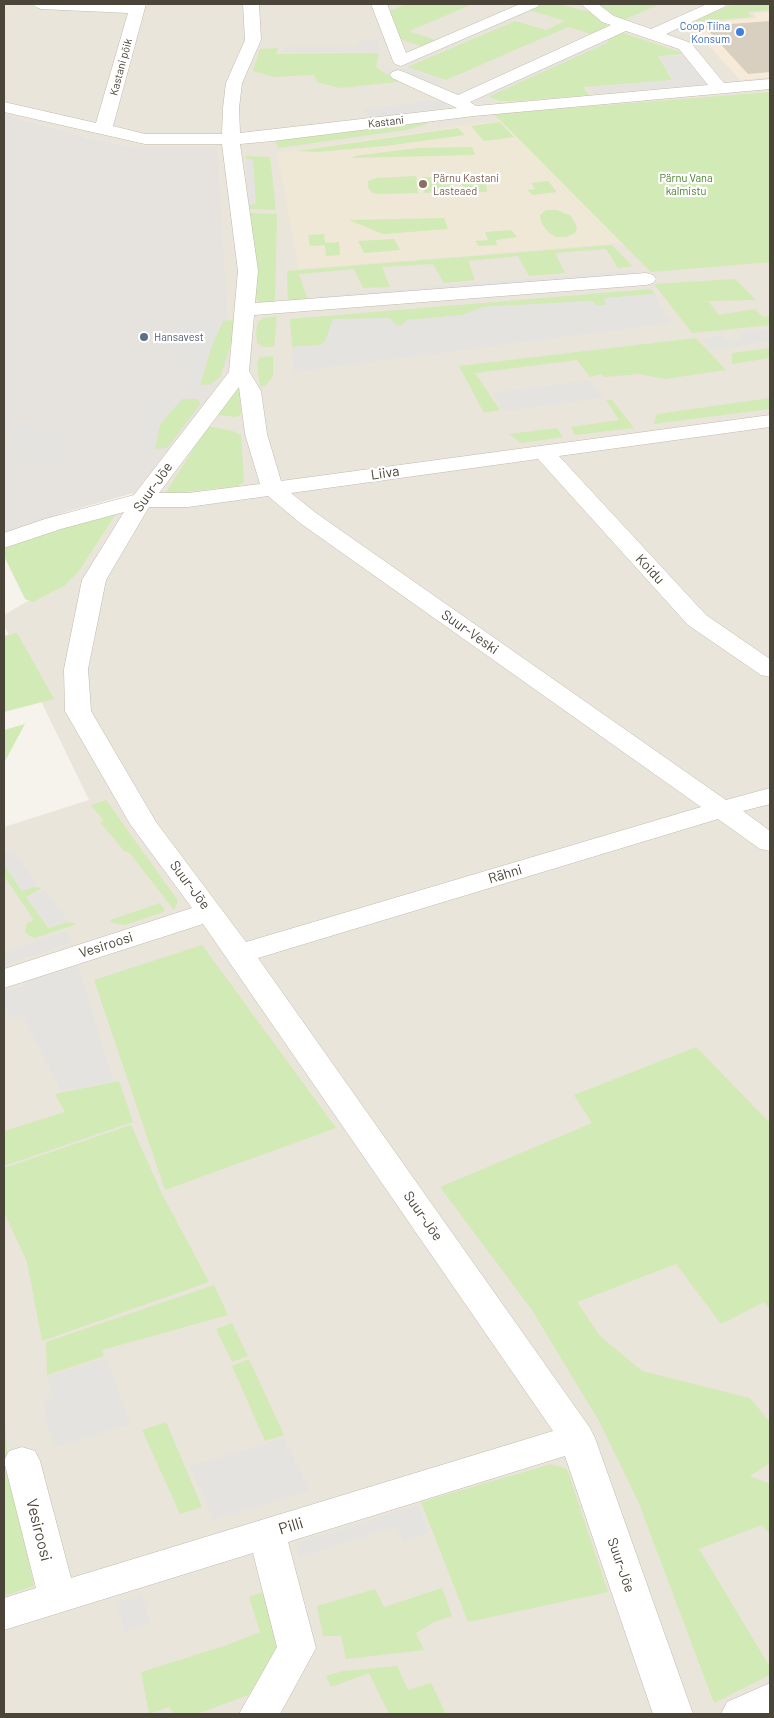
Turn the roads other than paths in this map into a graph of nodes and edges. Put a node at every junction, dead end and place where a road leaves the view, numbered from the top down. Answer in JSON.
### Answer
{"nodes":[{"id":1,"x":41,"y":4,"type":"edge"},
{"id":2,"x":251,"y":4,"type":"edge"},
{"id":3,"x":532,"y":4,"type":"edge"},
{"id":4,"x":589,"y":4,"type":"edge"},
{"id":5,"x":719,"y":4,"type":"edge"},
{"id":6,"x":383,"y":5,"type":"edge"},
{"id":7,"x":137,"y":6,"type":"edge"},
{"id":8,"x":625,"y":25,"type":"junction"},
{"id":9,"x":652,"y":34,"type":"junction"},
{"id":10,"x":398,"y":75,"type":"dead end"},
{"id":11,"x":770,"y":84,"type":"edge"},
{"id":12,"x":719,"y":88,"type":"junction"},
{"id":13,"x":458,"y":101,"type":"junction"},
{"id":14,"x":4,"y":107,"type":"edge"},
{"id":15,"x":474,"y":111,"type":"junction"},
{"id":16,"x":104,"y":130,"type":"junction"},
{"id":17,"x":231,"y":138,"type":"junction"},
{"id":18,"x":646,"y":279,"type":"dead end"},
{"id":19,"x":244,"y":310,"type":"junction"},
{"id":20,"x":238,"y":372,"type":"junction"},
{"id":21,"x":770,"y":421,"type":"edge"},
{"id":22,"x":543,"y":452,"type":"junction"},
{"id":23,"x":272,"y":488,"type":"junction"},
{"id":24,"x":142,"y":500,"type":"junction"},
{"id":25,"x":4,"y":541,"type":"edge"},
{"id":26,"x":770,"y":670,"type":"edge"},
{"id":27,"x":770,"y":796,"type":"edge"},
{"id":28,"x":721,"y":809,"type":"junction"},
{"id":29,"x":770,"y":844,"type":"edge"},
{"id":30,"x":210,"y":912,"type":"junction"},
{"id":31,"x":240,"y":954,"type":"junction"},
{"id":32,"x":4,"y":979,"type":"edge"},
{"id":33,"x":577,"y":1438,"type":"junction"},
{"id":34,"x":22,"y":1461,"type":"dead end"},
{"id":35,"x":266,"y":1534,"type":"junction"},
{"id":36,"x":57,"y":1598,"type":"junction"},
{"id":37,"x":4,"y":1614,"type":"edge"},
{"id":38,"x":770,"y":1700,"type":"edge"},
{"id":39,"x":259,"y":1714,"type":"edge"},
{"id":40,"x":673,"y":1714,"type":"edge"},
{"id":41,"x":742,"y":1714,"type":"edge"}],
"edges":[{"from":1,"to":7,"type":"street"},
{"from":2,"to":17,"type":"street"},
{"from":3,"to":6,"type":"street"},
{"from":4,"to":8,"type":"street"},
{"from":5,"to":9,"type":"street"},
{"from":7,"to":16,"type":"street","name":"Kastani põik"},
{"from":8,"to":9,"type":"street"},
{"from":8,"to":13,"type":"street"},
{"from":9,"to":12,"type":"street"},
{"from":10,"to":13,"type":"street"},
{"from":11,"to":12,"type":"street","name":"Kastani"},
{"from":12,"to":15,"type":"street","name":"Kastani"},
{"from":13,"to":15,"type":"street"},
{"from":14,"to":16,"type":"street","name":"Kastani"},
{"from":15,"to":17,"type":"street","name":"Kastani"},
{"from":16,"to":17,"type":"street","name":"Kastani"},
{"from":17,"to":19,"type":"street"},
{"from":18,"to":19,"type":"street"},
{"from":19,"to":20,"type":"street"},
{"from":20,"to":23,"type":"street"},
{"from":20,"to":24,"type":"street","name":"Suur-Jõe"},
{"from":21,"to":22,"type":"street","name":"Liiva"},
{"from":22,"to":23,"type":"street","name":"Liiva"},
{"from":22,"to":26,"type":"street","name":"Koidu"},
{"from":23,"to":24,"type":"street","name":"Liiva"},
{"from":23,"to":28,"type":"street","name":"Suur-Veski"},
{"from":24,"to":25,"type":"street","name":"Liiva"},
{"from":24,"to":30,"type":"street","name":"Suur-Jõe"},
{"from":27,"to":28,"type":"street","name":"Rähni"},
{"from":28,"to":29,"type":"street","name":"Suur-Veski"},
{"from":28,"to":31,"type":"street","name":"Rähni"},
{"from":30,"to":31,"type":"street","name":"Suur-Jõe"},
{"from":30,"to":32,"type":"street","name":"Vesiroosi"},
{"from":31,"to":33,"type":"street","name":"Suur-Jõe"},
{"from":33,"to":35,"type":"street","name":"Pilli"},
{"from":33,"to":40,"type":"street","name":"Suur-Jõe"},
{"from":34,"to":36,"type":"street","name":"Vesiroosi"},
{"from":35,"to":36,"type":"street","name":"Pilli"},
{"from":35,"to":39,"type":"street"},
{"from":36,"to":37,"type":"street","name":"Pilli"},
{"from":38,"to":41,"type":"street"}]}
